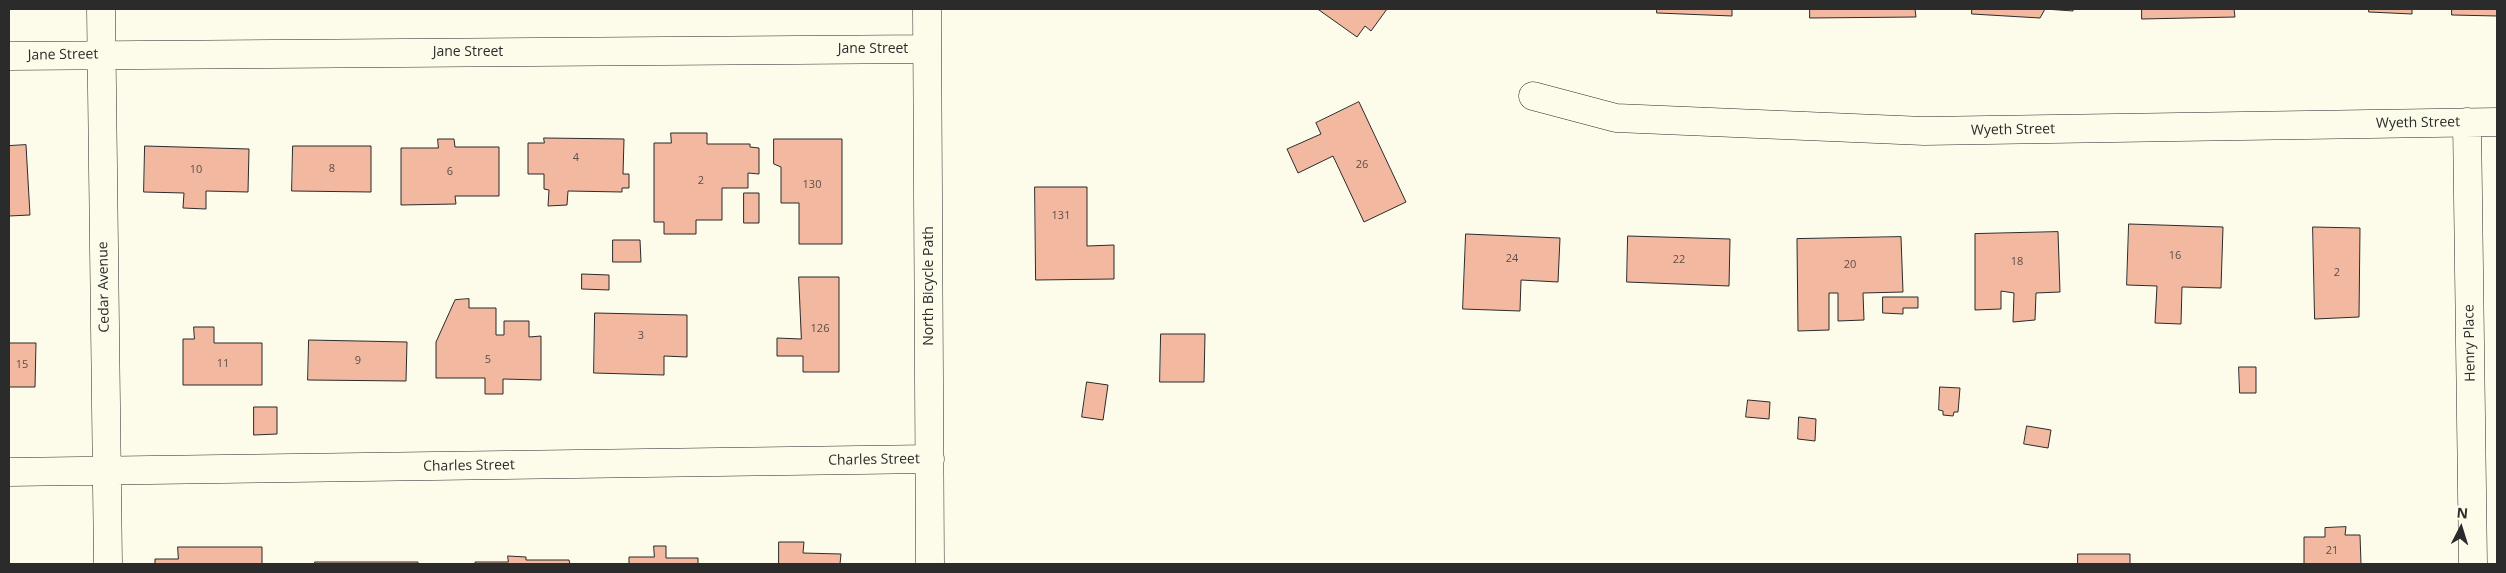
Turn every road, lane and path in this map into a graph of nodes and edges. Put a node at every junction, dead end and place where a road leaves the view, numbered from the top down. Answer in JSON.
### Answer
{"nodes":[{"id":1,"x":101,"y":9,"type":"edge"},
{"id":2,"x":927,"y":9,"type":"edge"},
{"id":3,"x":927,"y":49,"type":"junction"},
{"id":4,"x":100,"y":55,"type":"junction"},
{"id":5,"x":9,"y":56,"type":"edge"},
{"id":6,"x":1532,"y":96,"type":"dead end"},
{"id":7,"x":2467,"y":122,"type":"junction"},
{"id":8,"x":2497,"y":122,"type":"edge"},
{"id":9,"x":930,"y":459,"type":"junction"},
{"id":10,"x":106,"y":471,"type":"junction"},
{"id":11,"x":9,"y":472,"type":"edge"},
{"id":12,"x":108,"y":564,"type":"edge"},
{"id":13,"x":930,"y":564,"type":"edge"},
{"id":14,"x":2473,"y":564,"type":"edge"}],
"edges":[{"from":1,"to":4,"type":"street","name":"Cedar Avenue"},
{"from":2,"to":3,"type":"street","name":"North Bicycle Path"},
{"from":3,"to":4,"type":"street","name":"Jane Street"},
{"from":3,"to":9,"type":"street","name":"North Bicycle Path"},
{"from":4,"to":5,"type":"street","name":"Jane Street"},
{"from":4,"to":10,"type":"street","name":"Cedar Avenue"},
{"from":6,"to":7,"type":"street","name":"Wyeth Street"},
{"from":7,"to":8,"type":"street","name":"Wyeth Street"},
{"from":7,"to":14,"type":"street","name":"Henry Place"},
{"from":9,"to":10,"type":"street","name":"Charles Street"},
{"from":9,"to":13,"type":"street","name":"North Bicycle Path"},
{"from":10,"to":11,"type":"street","name":"Charles Street"},
{"from":10,"to":12,"type":"street","name":"Cedar Avenue"}]}
